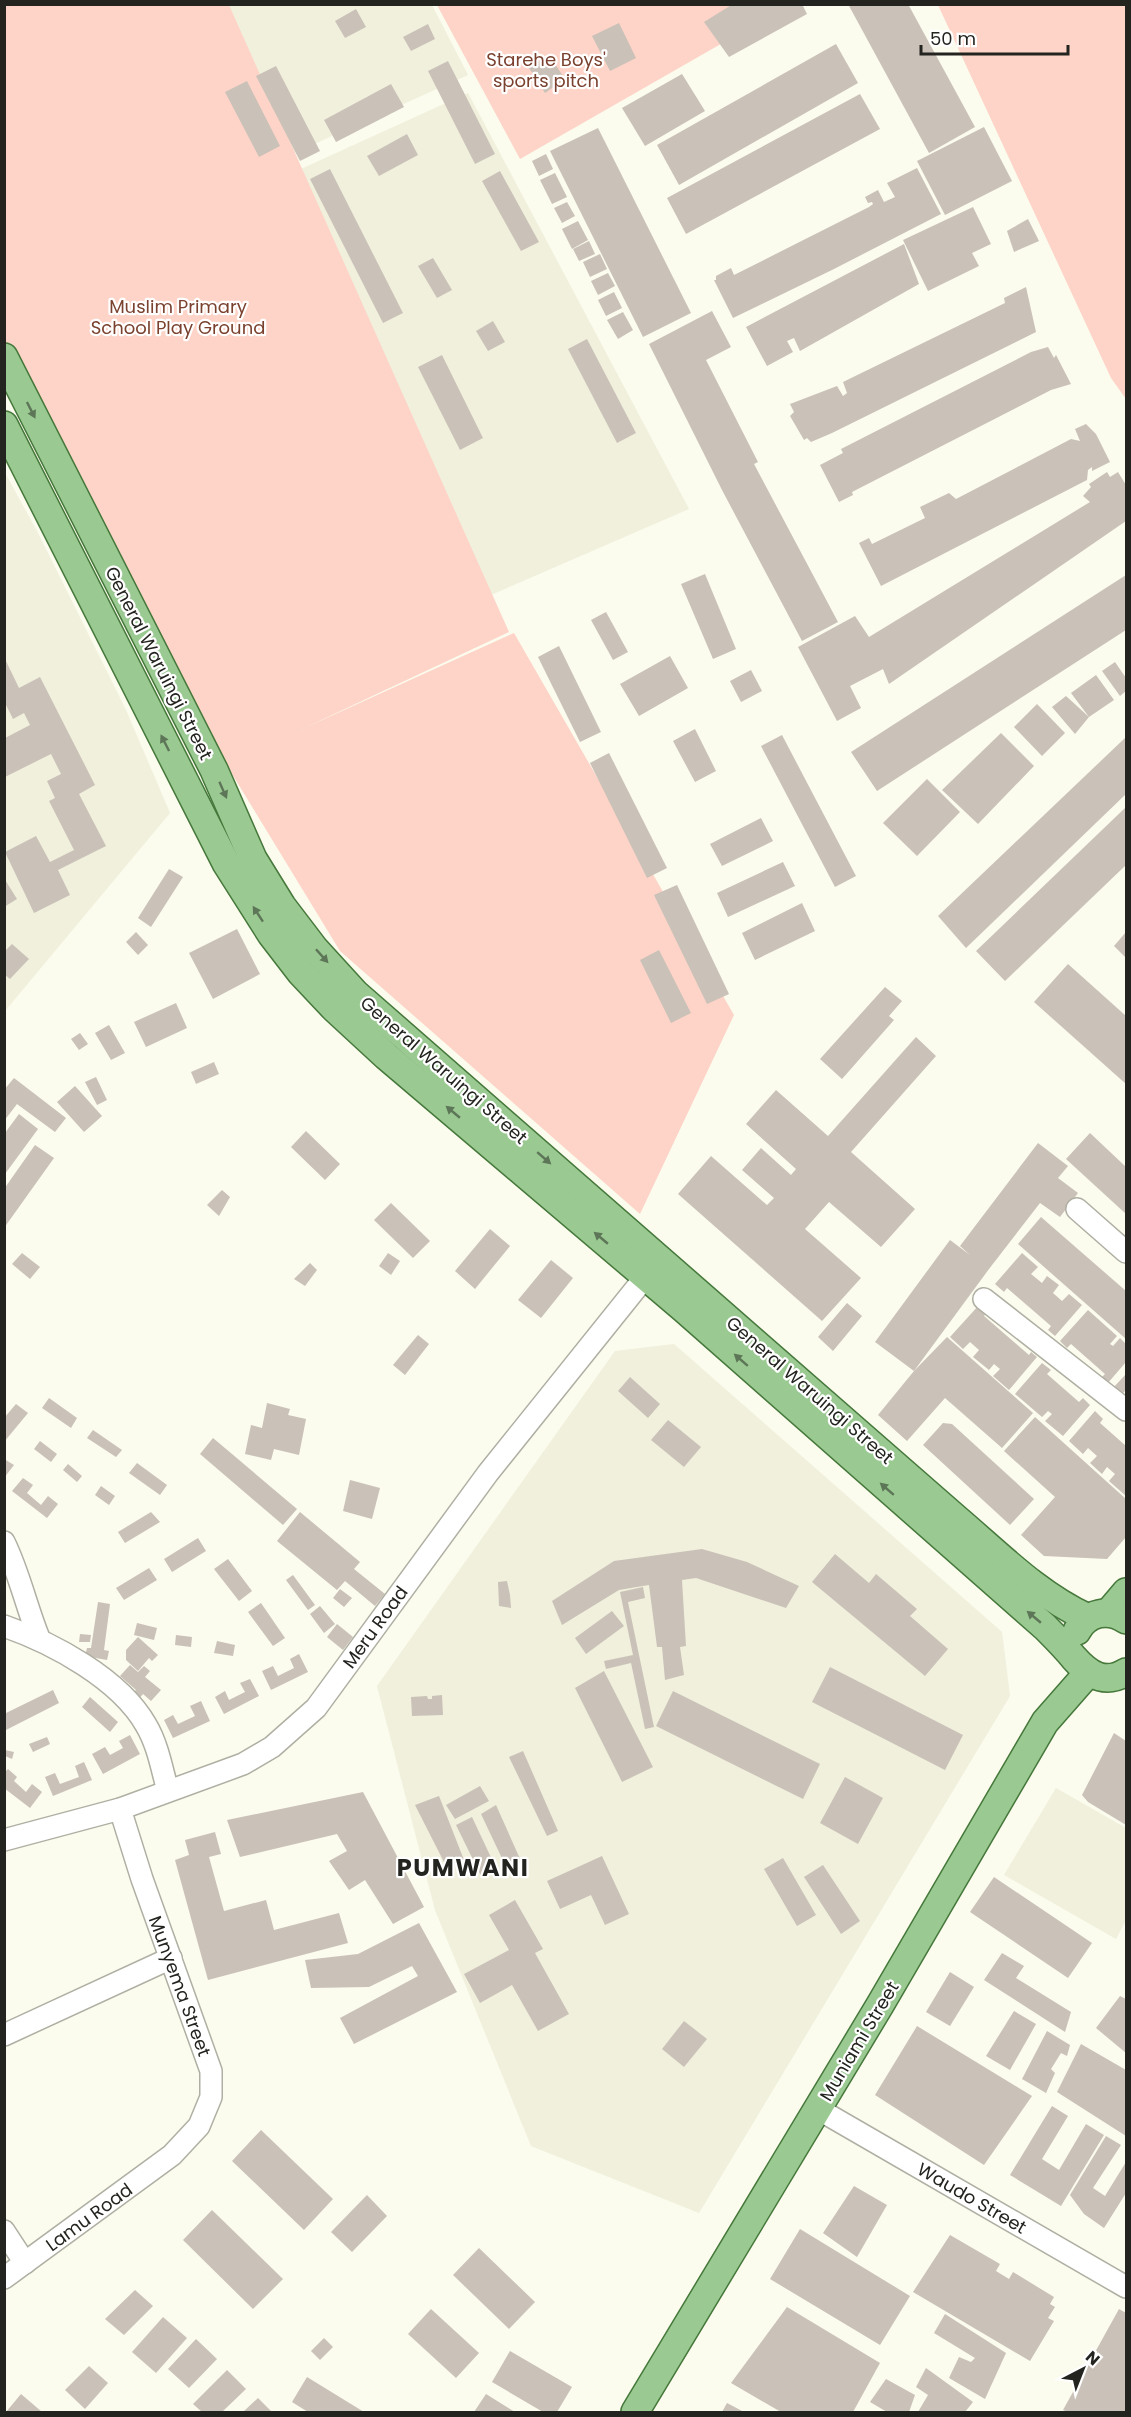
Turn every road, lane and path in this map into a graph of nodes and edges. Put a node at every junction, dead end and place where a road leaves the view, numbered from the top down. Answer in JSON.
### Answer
{"nodes":[{"id":1,"x":4,"y":357,"type":"edge"},
{"id":2,"x":4,"y":425,"type":"edge"},
{"id":3,"x":1077,"y":1209,"type":"dead end"},
{"id":4,"x":1126,"y":1252,"type":"edge"},
{"id":5,"x":646,"y":1276,"type":"junction"},
{"id":6,"x":984,"y":1299,"type":"dead end"},
{"id":7,"x":1126,"y":1410,"type":"edge"},
{"id":8,"x":4,"y":1542,"type":"edge"},
{"id":9,"x":1126,"y":1592,"type":"edge"},
{"id":10,"x":1108,"y":1616,"type":"edge"},
{"id":11,"x":4,"y":1626,"type":"edge"},
{"id":12,"x":39,"y":1638,"type":"junction"},
{"id":13,"x":1081,"y":1666,"type":"junction"},
{"id":14,"x":1126,"y":1672,"type":"edge"},
{"id":15,"x":168,"y":1791,"type":"junction"},
{"id":16,"x":120,"y":1809,"type":"junction"},
{"id":17,"x":4,"y":1840,"type":"edge"},
{"id":18,"x":171,"y":1958,"type":"junction"},
{"id":19,"x":4,"y":2035,"type":"edge"},
{"id":20,"x":818,"y":2109,"type":"junction"},
{"id":21,"x":172,"y":2155,"type":"joint"},
{"id":22,"x":4,"y":2231,"type":"edge"},
{"id":23,"x":25,"y":2263,"type":"junction"},
{"id":24,"x":4,"y":2278,"type":"edge"},
{"id":25,"x":1126,"y":2287,"type":"edge"},
{"id":26,"x":635,"y":2412,"type":"edge"}],
"edges":[{"from":1,"to":10,"type":"main road","name":"General Waruingi Street","one_way":true},
{"from":5,"to":2,"type":"main road","name":"General Waruingi Street","one_way":true},
{"from":3,"to":4,"type":"street"},
{"from":13,"to":5,"type":"main road","name":"General Waruingi Street","one_way":true},
{"from":5,"to":15,"type":"street","name":"Meru Road"},
{"from":6,"to":7,"type":"street"},
{"from":8,"to":12,"type":"street"},
{"from":9,"to":10,"type":"main road"},
{"from":10,"to":13,"type":"main road"},
{"from":11,"to":12,"type":"street"},
{"from":12,"to":15,"type":"street"},
{"from":13,"to":14,"type":"main road"},
{"from":13,"to":20,"type":"main road","name":"Muniami Street"},
{"from":15,"to":16,"type":"street","name":"Meru Road"},
{"from":16,"to":17,"type":"street","name":"Meru Road"},
{"from":16,"to":18,"type":"street","name":"Munyema Street"},
{"from":18,"to":19,"type":"street"},
{"from":18,"to":21,"type":"street","name":"Munyema Street"},
{"from":20,"to":25,"type":"street","name":"Waudo Street"},
{"from":20,"to":26,"type":"main road","name":"Muniami Street"},
{"from":21,"to":23,"type":"street","name":"Lamu Road"},
{"from":22,"to":23,"type":"street"},
{"from":23,"to":24,"type":"street","name":"Lamu Road"}]}
